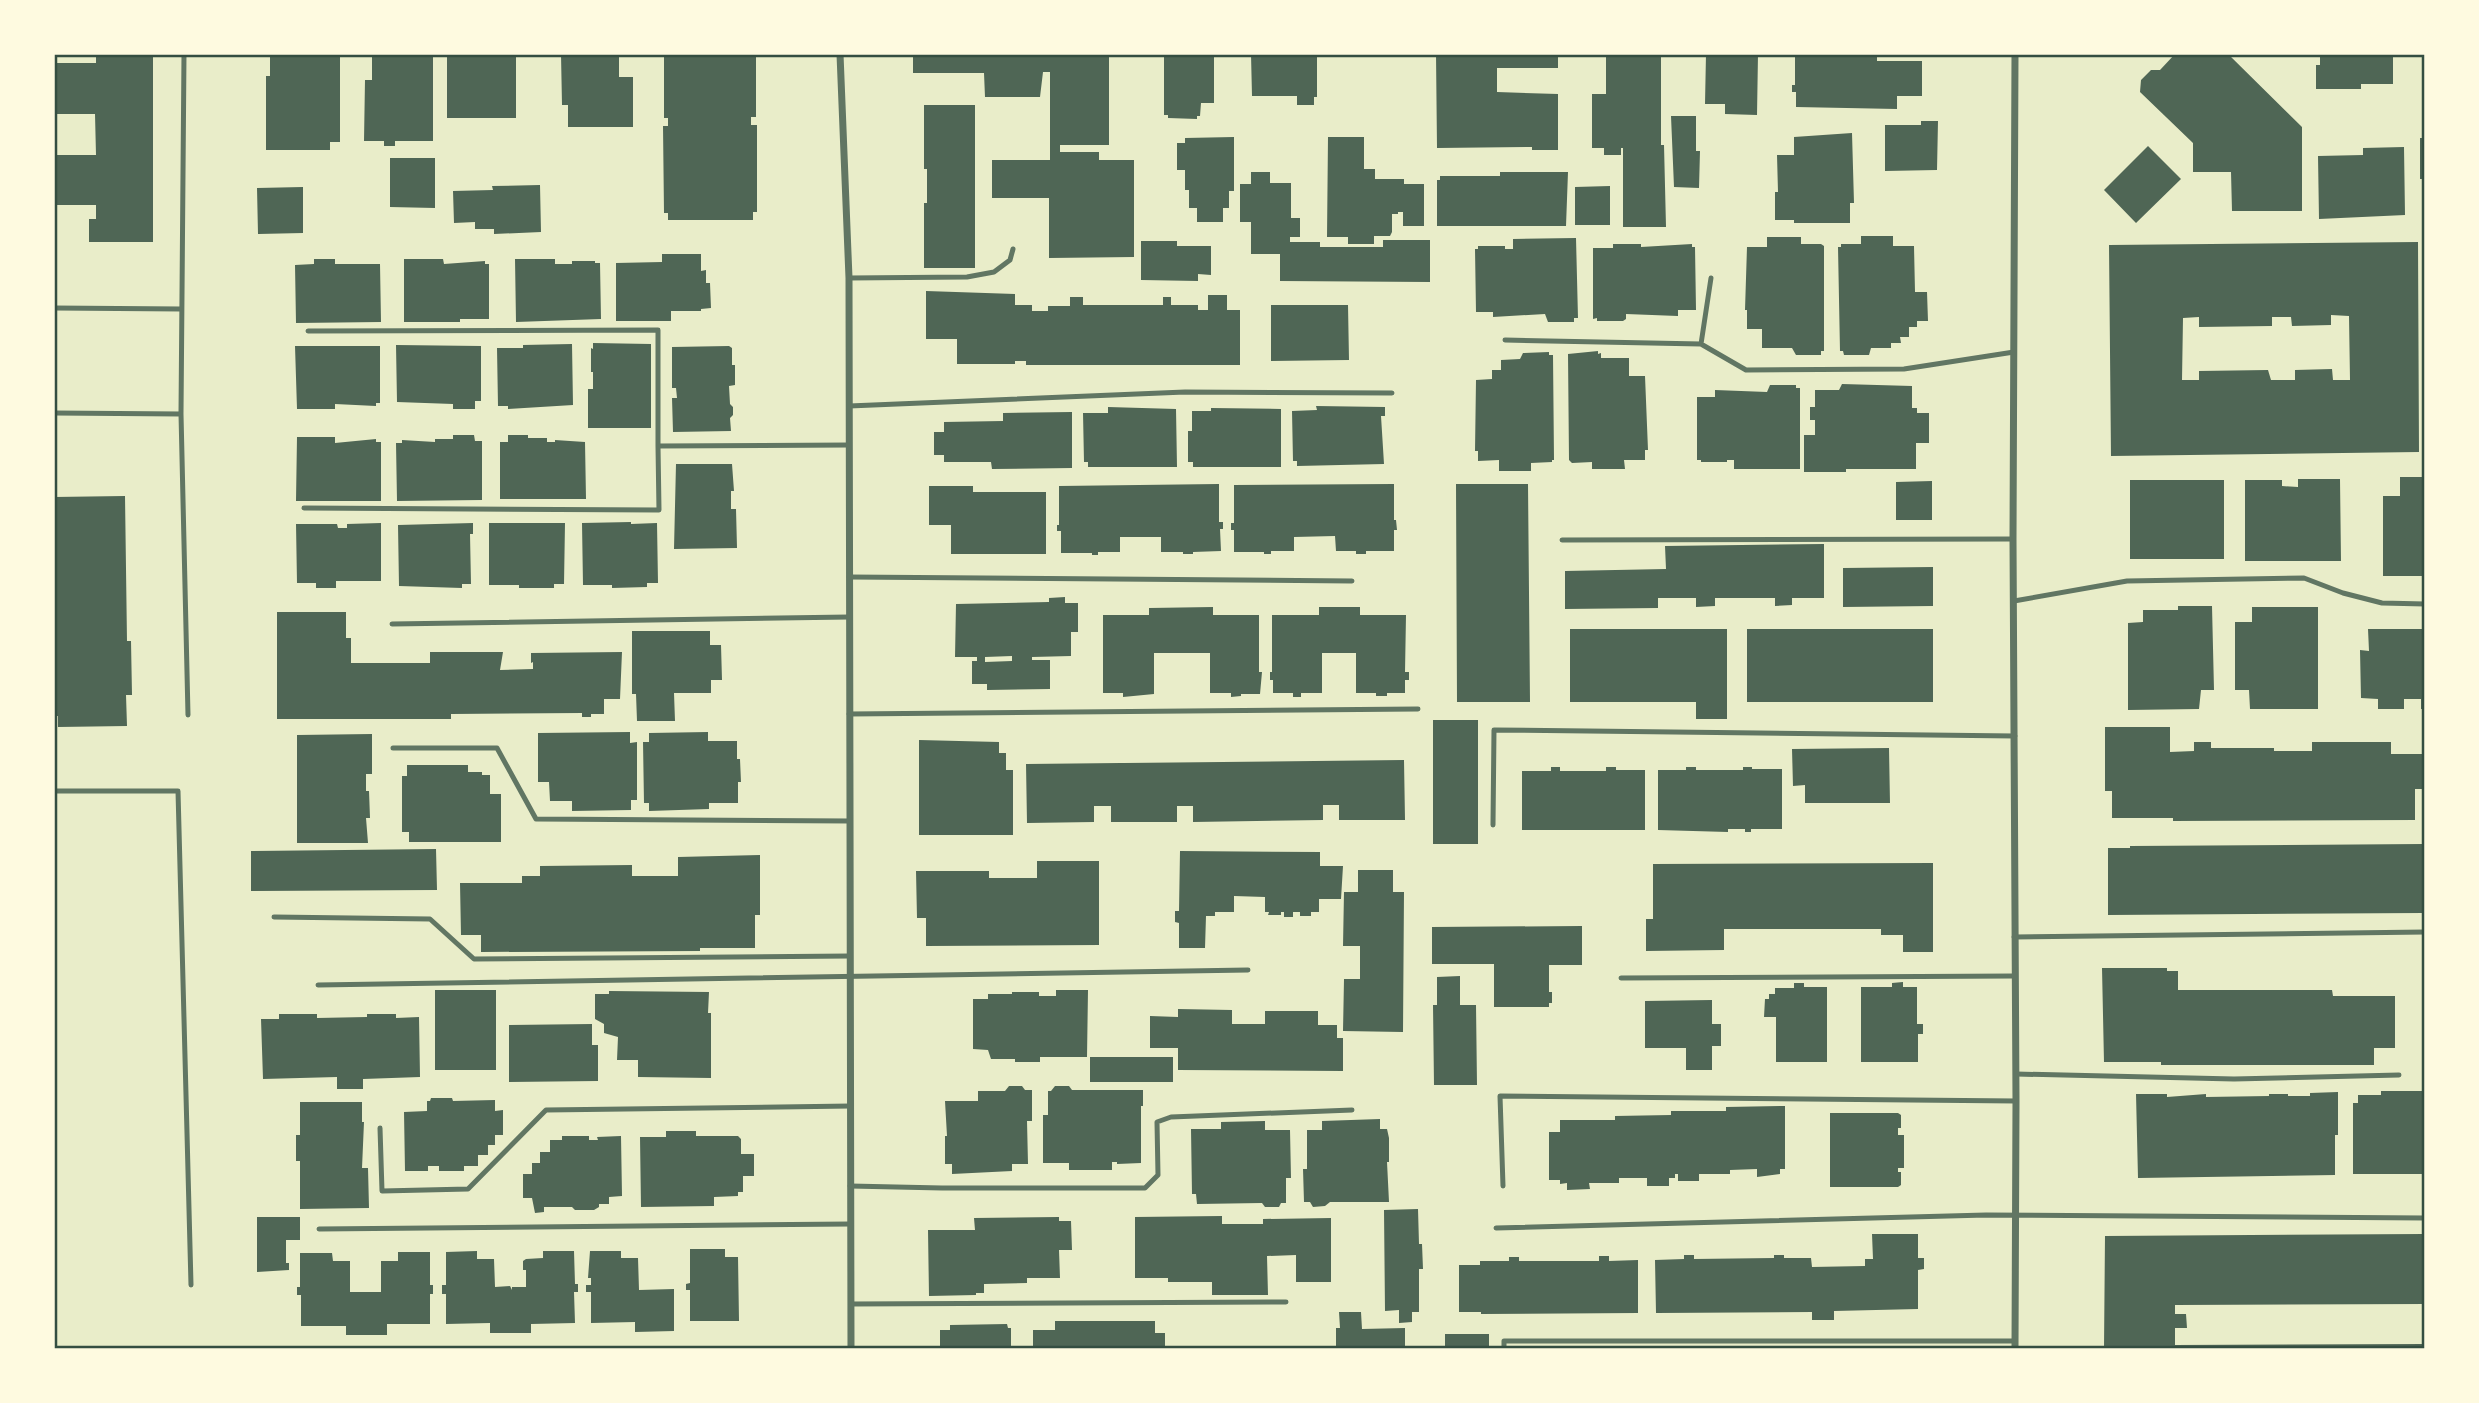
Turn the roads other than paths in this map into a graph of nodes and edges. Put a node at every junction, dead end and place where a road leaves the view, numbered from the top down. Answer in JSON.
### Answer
{"nodes":[{"id":1,"x":184,"y":54,"type":"edge"},
{"id":2,"x":840,"y":54,"type":"edge"},
{"id":3,"x":2015,"y":54,"type":"edge"},
{"id":4,"x":1013,"y":249,"type":"dead end"},
{"id":5,"x":849,"y":278,"type":"junction"},
{"id":6,"x":1711,"y":278,"type":"dead end"},
{"id":7,"x":54,"y":308,"type":"edge"},
{"id":8,"x":181,"y":309,"type":"junction"},
{"id":9,"x":308,"y":331,"type":"dead end"},
{"id":10,"x":1504,"y":340,"type":"dead end"},
{"id":11,"x":1701,"y":344,"type":"junction"},
{"id":12,"x":2014,"y":352,"type":"junction"},
{"id":13,"x":1392,"y":393,"type":"dead end"},
{"id":14,"x":849,"y":406,"type":"junction"},
{"id":15,"x":54,"y":413,"type":"edge"},
{"id":16,"x":181,"y":414,"type":"junction"},
{"id":17,"x":849,"y":445,"type":"junction"},
{"id":18,"x":658,"y":446,"type":"junction"},
{"id":19,"x":304,"y":508,"type":"dead end"},
{"id":20,"x":1562,"y":540,"type":"dead end"},
{"id":21,"x":2013,"y":540,"type":"junction"},
{"id":22,"x":849,"y":577,"type":"junction"},
{"id":23,"x":1352,"y":581,"type":"dead end"},
{"id":24,"x":2014,"y":601,"type":"junction"},
{"id":25,"x":2425,"y":604,"type":"edge"},
{"id":26,"x":849,"y":617,"type":"junction"},
{"id":27,"x":392,"y":624,"type":"dead end"},
{"id":28,"x":1418,"y":709,"type":"dead end"},
{"id":29,"x":849,"y":714,"type":"junction"},
{"id":30,"x":188,"y":715,"type":"dead end"},
{"id":31,"x":2015,"y":736,"type":"junction"},
{"id":32,"x":393,"y":748,"type":"dead end"},
{"id":33,"x":54,"y":791,"type":"edge"},
{"id":34,"x":850,"y":821,"type":"junction"},
{"id":35,"x":1493,"y":825,"type":"dead end"},
{"id":36,"x":274,"y":917,"type":"dead end"},
{"id":37,"x":2425,"y":932,"type":"edge"},
{"id":38,"x":2014,"y":937,"type":"junction"},
{"id":39,"x":850,"y":956,"type":"junction"},
{"id":40,"x":1248,"y":970,"type":"dead end"},
{"id":41,"x":850,"y":976,"type":"junction"},
{"id":42,"x":2014,"y":976,"type":"junction"},
{"id":43,"x":1621,"y":978,"type":"dead end"},
{"id":44,"x":318,"y":985,"type":"dead end"},
{"id":45,"x":2016,"y":1074,"type":"junction"},
{"id":46,"x":2399,"y":1075,"type":"dead end"},
{"id":47,"x":2016,"y":1101,"type":"junction"},
{"id":48,"x":851,"y":1106,"type":"junction"},
{"id":49,"x":1352,"y":1110,"type":"dead end"},
{"id":50,"x":380,"y":1128,"type":"dead end"},
{"id":51,"x":850,"y":1186,"type":"junction"},
{"id":52,"x":1503,"y":1186,"type":"dead end"},
{"id":53,"x":2016,"y":1215,"type":"junction"},
{"id":54,"x":2425,"y":1218,"type":"edge"},
{"id":55,"x":850,"y":1224,"type":"junction"},
{"id":56,"x":1496,"y":1228,"type":"dead end"},
{"id":57,"x":319,"y":1229,"type":"dead end"},
{"id":58,"x":191,"y":1285,"type":"dead end"},
{"id":59,"x":1286,"y":1302,"type":"dead end"},
{"id":60,"x":851,"y":1304,"type":"junction"},
{"id":61,"x":2015,"y":1345,"type":"edge"},
{"id":62,"x":851,"y":1349,"type":"edge"},
{"id":63,"x":1504,"y":1349,"type":"edge"}],
"edges":[{"from":1,"to":8,"type":"lane"},
{"from":2,"to":5,"type":"street"},
{"from":3,"to":12,"type":"street"},
{"from":4,"to":5,"type":"lane"},
{"from":5,"to":14,"type":"street"},
{"from":6,"to":11,"type":"lane"},
{"from":7,"to":8,"type":"lane"},
{"from":8,"to":16,"type":"lane"},
{"from":9,"to":18,"type":"lane"},
{"from":10,"to":11,"type":"lane"},
{"from":11,"to":12,"type":"lane"},
{"from":12,"to":21,"type":"street"},
{"from":13,"to":14,"type":"lane"},
{"from":14,"to":17,"type":"street"},
{"from":15,"to":16,"type":"lane"},
{"from":16,"to":30,"type":"lane"},
{"from":17,"to":18,"type":"lane"},
{"from":17,"to":22,"type":"street"},
{"from":18,"to":19,"type":"lane"},
{"from":20,"to":21,"type":"lane"},
{"from":21,"to":24,"type":"street"},
{"from":22,"to":23,"type":"lane"},
{"from":22,"to":26,"type":"street"},
{"from":24,"to":25,"type":"lane"},
{"from":24,"to":31,"type":"street"},
{"from":26,"to":27,"type":"lane"},
{"from":26,"to":29,"type":"street"},
{"from":28,"to":29,"type":"lane"},
{"from":29,"to":34,"type":"street"},
{"from":31,"to":35,"type":"lane"},
{"from":31,"to":38,"type":"street"},
{"from":32,"to":34,"type":"lane"},
{"from":33,"to":58,"type":"lane"},
{"from":34,"to":39,"type":"street"},
{"from":36,"to":39,"type":"lane"},
{"from":37,"to":38,"type":"lane"},
{"from":38,"to":42,"type":"street"},
{"from":39,"to":41,"type":"street"},
{"from":40,"to":41,"type":"lane"},
{"from":41,"to":44,"type":"lane"},
{"from":41,"to":48,"type":"street"},
{"from":42,"to":43,"type":"lane"},
{"from":42,"to":45,"type":"street"},
{"from":45,"to":46,"type":"lane"},
{"from":45,"to":47,"type":"street"},
{"from":47,"to":52,"type":"lane"},
{"from":47,"to":53,"type":"street"},
{"from":48,"to":50,"type":"lane"},
{"from":48,"to":51,"type":"street"},
{"from":49,"to":51,"type":"lane"},
{"from":51,"to":55,"type":"street"},
{"from":53,"to":54,"type":"lane"},
{"from":53,"to":56,"type":"lane"},
{"from":53,"to":61,"type":"street"},
{"from":55,"to":57,"type":"lane"},
{"from":55,"to":60,"type":"street"},
{"from":59,"to":60,"type":"lane"},
{"from":60,"to":62,"type":"street"},
{"from":61,"to":63,"type":"lane"}]}
